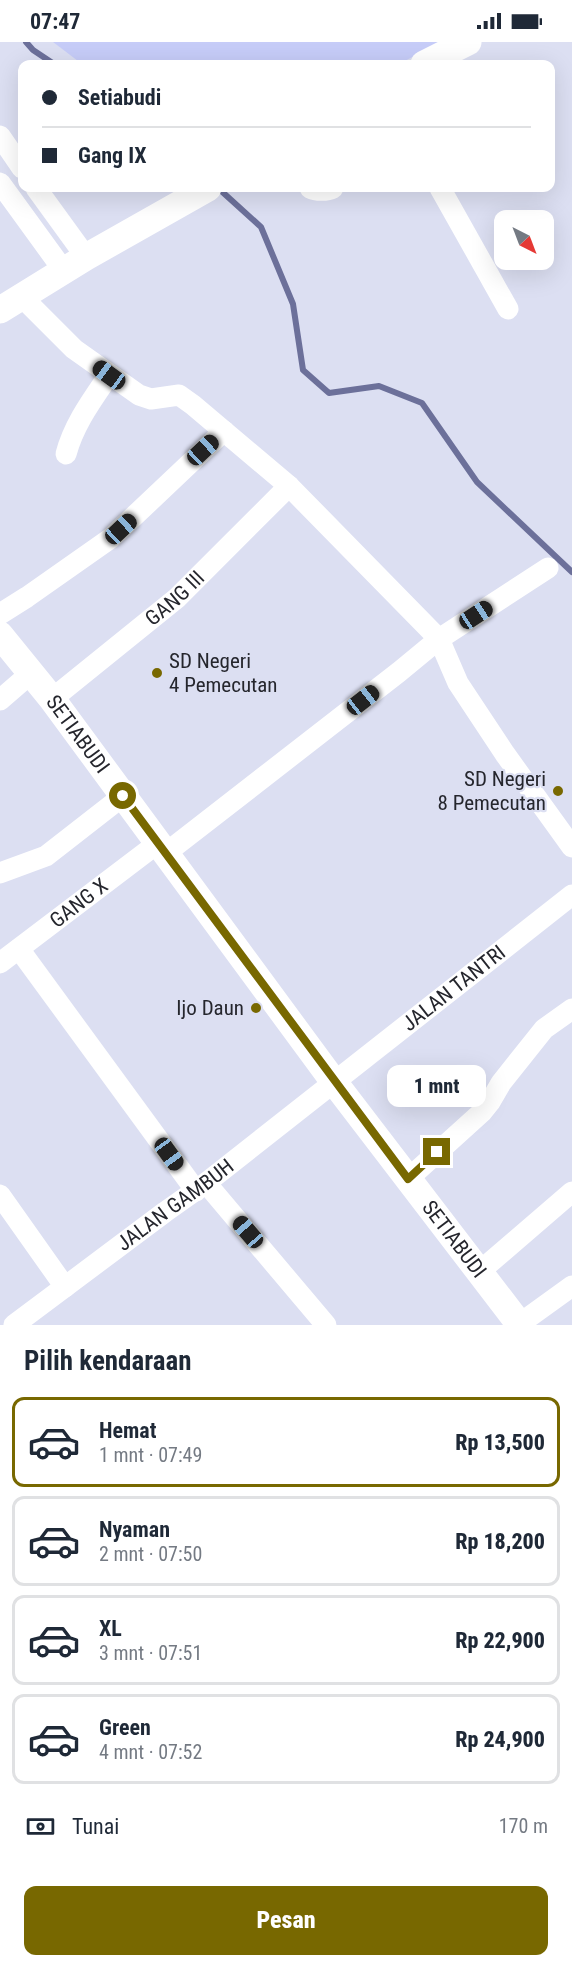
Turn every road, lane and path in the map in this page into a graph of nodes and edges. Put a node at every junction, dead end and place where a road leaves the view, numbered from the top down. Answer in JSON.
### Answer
{"nodes":[{"id":1,"x":468,"y":42,"type":"edge"},
{"id":2,"x":432,"y":60,"type":"edge"},
{"id":3,"x":0,"y":136,"type":"edge"},
{"id":4,"x":18,"y":162,"type":"edge"},
{"id":5,"x":0,"y":183,"type":"edge"},
{"id":6,"x":38,"y":192,"type":"edge"},
{"id":7,"x":201,"y":192,"type":"edge"},
{"id":8,"x":442,"y":192,"type":"edge"},
{"id":9,"x":75,"y":264,"type":"junction"},
{"id":10,"x":11,"y":304,"type":"edge"},
{"id":11,"x":508,"y":309,"type":"dead end"},
{"id":12,"x":109,"y":375,"type":"junction"},
{"id":13,"x":224,"y":431,"type":"junction"},
{"id":14,"x":66,"y":454,"type":"dead end"},
{"id":15,"x":289,"y":486,"type":"junction"},
{"id":16,"x":548,"y":568,"type":"dead end"},
{"id":17,"x":0,"y":614,"type":"edge"},
{"id":18,"x":0,"y":635,"type":"edge"},
{"id":19,"x":440,"y":639,"type":"junction"},
{"id":20,"x":30,"y":674,"type":"junction"},
{"id":21,"x":52,"y":699,"type":"junction"},
{"id":22,"x":0,"y":700,"type":"edge"},
{"id":23,"x":123,"y":796,"type":"junction"},
{"id":24,"x":572,"y":847,"type":"edge"},
{"id":25,"x":162,"y":848,"type":"junction"},
{"id":26,"x":0,"y":873,"type":"edge"},
{"id":27,"x":572,"y":895,"type":"edge"},
{"id":28,"x":19,"y":949,"type":"junction"},
{"id":29,"x":0,"y":963,"type":"edge"},
{"id":30,"x":572,"y":1010,"type":"edge"},
{"id":31,"x":334,"y":1082,"type":"junction"},
{"id":32,"x":408,"y":1179,"type":"junction"},
{"id":33,"x":201,"y":1187,"type":"junction"},
{"id":34,"x":572,"y":1192,"type":"edge"},
{"id":35,"x":0,"y":1195,"type":"edge"},
{"id":36,"x":479,"y":1272,"type":"junction"},
{"id":37,"x":572,"y":1286,"type":"edge"},
{"id":38,"x":65,"y":1287,"type":"junction"},
{"id":39,"x":24,"y":1322,"type":"edge"},
{"id":40,"x":326,"y":1325,"type":"edge"},
{"id":41,"x":519,"y":1325,"type":"edge"}],
"edges":[{"from":1,"to":2,"type":"main road"},
{"from":3,"to":4,"type":"street"},
{"from":5,"to":9,"type":"street"},
{"from":6,"to":9,"type":"street"},
{"from":7,"to":9,"type":"main road"},
{"from":8,"to":11,"type":"street"},
{"from":9,"to":10,"type":"main road"},
{"from":10,"to":12,"type":"street"},
{"from":12,"to":13,"type":"street"},
{"from":12,"to":14,"type":"street"},
{"from":13,"to":15,"type":"street"},
{"from":13,"to":17,"type":"street"},
{"from":15,"to":19,"type":"street"},
{"from":15,"to":21,"type":"street","name":"GANG III"},
{"from":16,"to":19,"type":"street","name":"GANG X"},
{"from":18,"to":20,"type":"main road","name":"SETIABUDI"},
{"from":19,"to":24,"type":"street"},
{"from":19,"to":25,"type":"street","name":"GANG X"},
{"from":20,"to":21,"type":"main road","name":"SETIABUDI"},
{"from":20,"to":22,"type":"street"},
{"from":21,"to":23,"type":"main road","name":"SETIABUDI"},
{"from":23,"to":25,"type":"main road","name":"SETIABUDI"},
{"from":23,"to":26,"type":"street"},
{"from":25,"to":28,"type":"street","name":"GANG X"},
{"from":25,"to":31,"type":"main road","name":"SETIABUDI"},
{"from":27,"to":31,"type":"street","name":"JALAN TANTRI"},
{"from":28,"to":29,"type":"street","name":"GANG X"},
{"from":28,"to":33,"type":"street"},
{"from":30,"to":32,"type":"street"},
{"from":31,"to":32,"type":"main road","name":"SETIABUDI"},
{"from":31,"to":33,"type":"street","name":"JALAN GAMBUH"},
{"from":32,"to":36,"type":"main road","name":"SETIABUDI"},
{"from":33,"to":38,"type":"street","name":"JALAN GAMBUH"},
{"from":33,"to":40,"type":"street"},
{"from":34,"to":36,"type":"street"},
{"from":35,"to":38,"type":"street"},
{"from":36,"to":41,"type":"main road","name":"SETIABUDI"},
{"from":37,"to":41,"type":"street"},
{"from":38,"to":39,"type":"street","name":"JALAN GAMBUH"}]}
